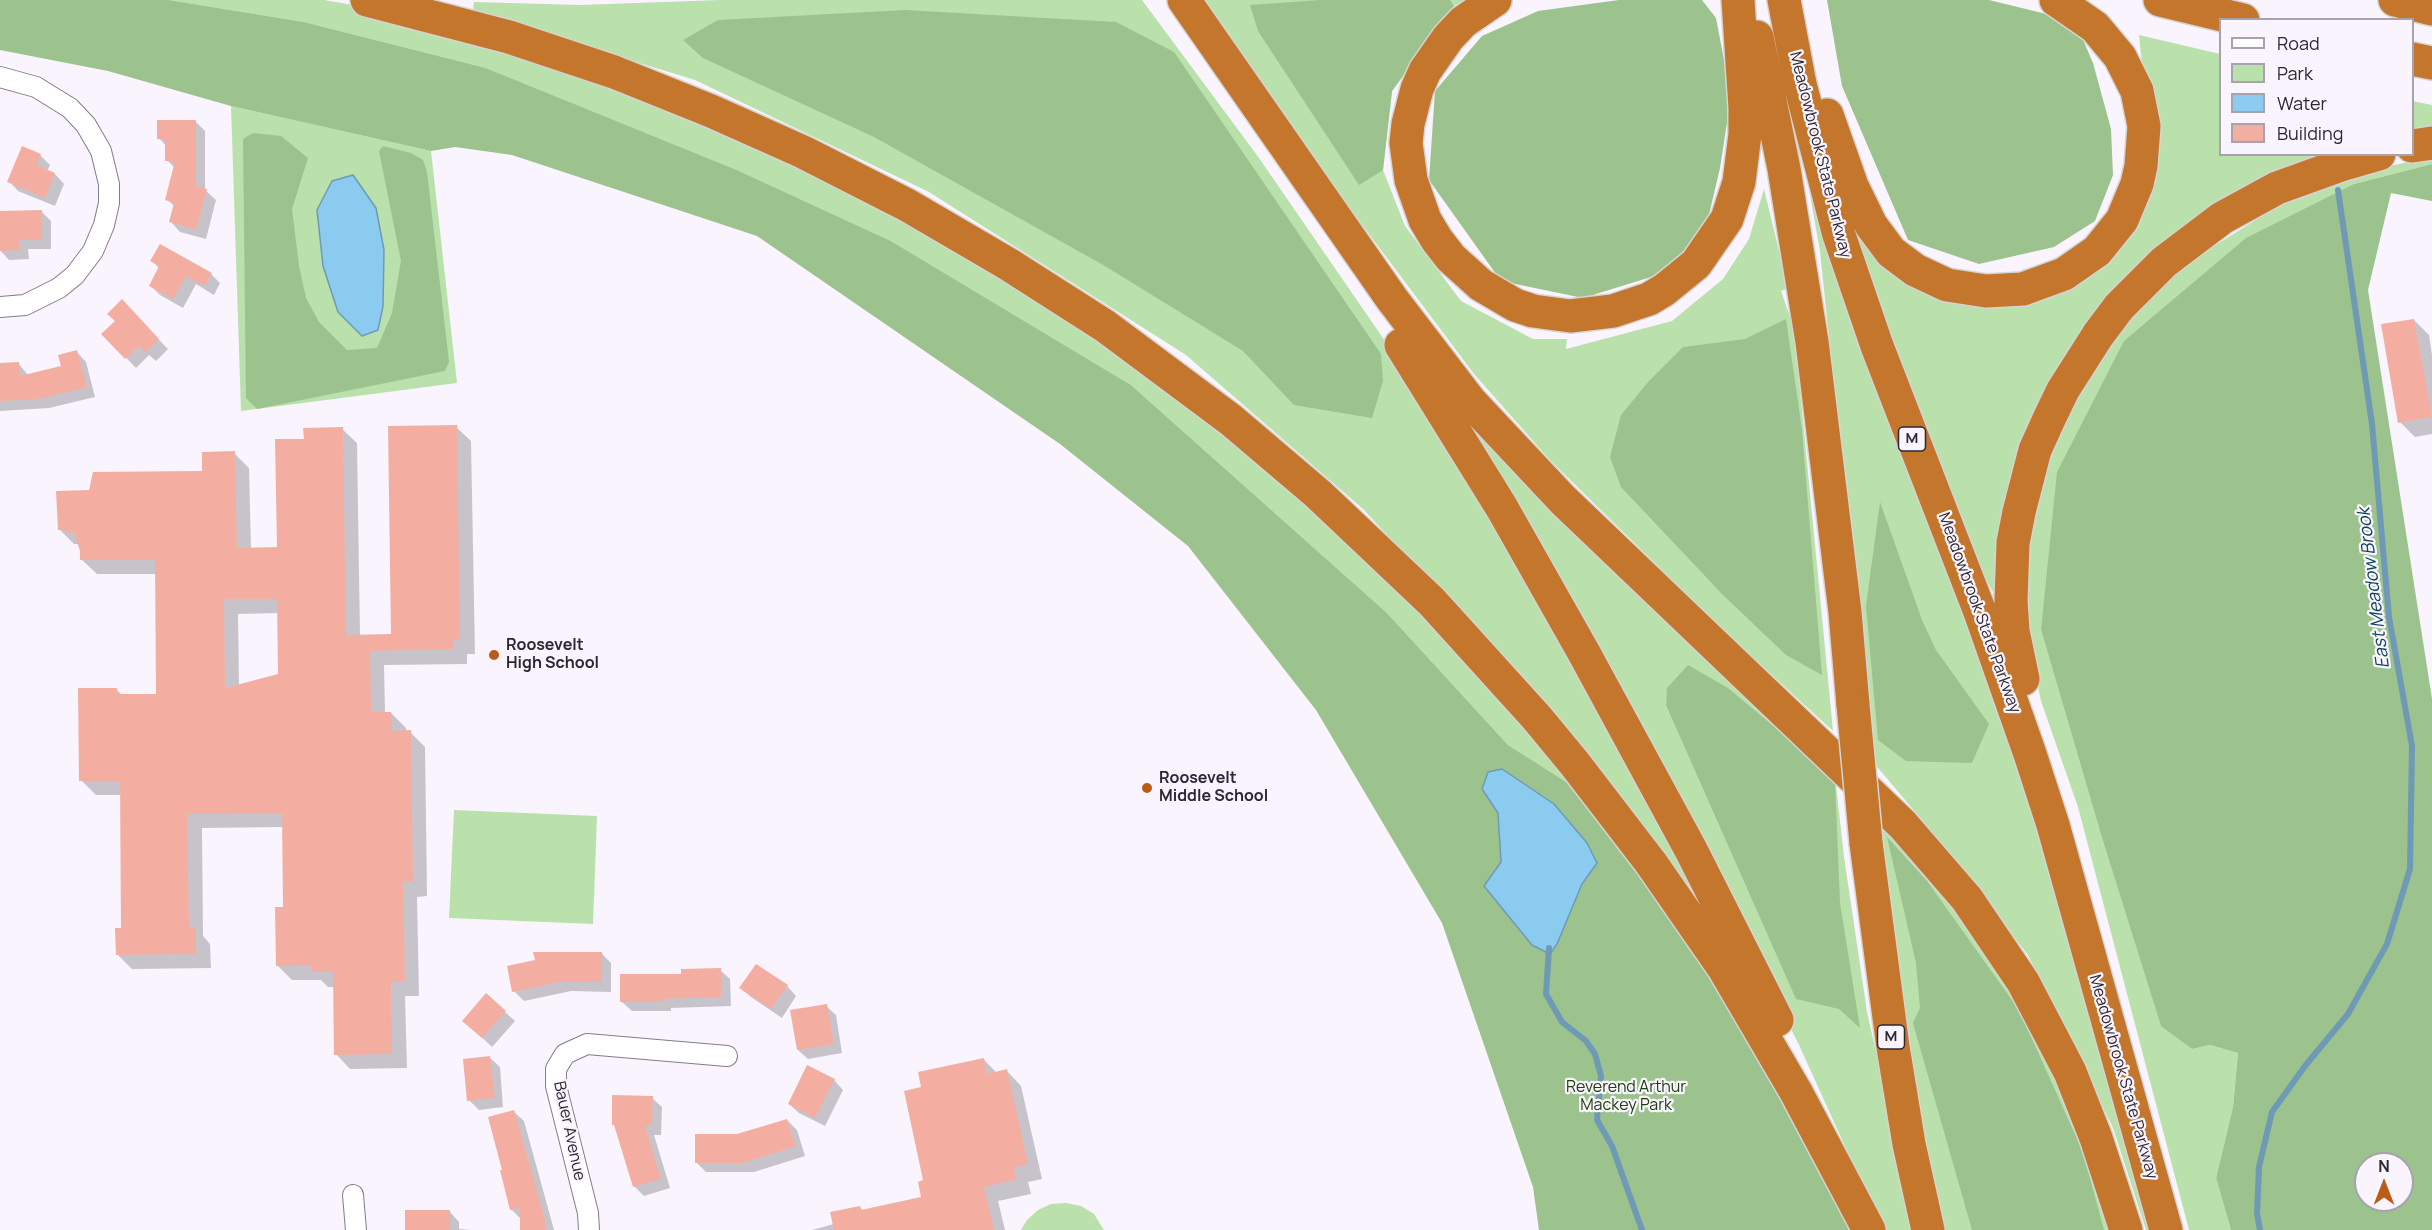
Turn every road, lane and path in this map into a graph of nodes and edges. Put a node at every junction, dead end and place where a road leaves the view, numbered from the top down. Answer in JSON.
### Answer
{"nodes":[{"id":1,"x":367,"y":0,"type":"edge"},
{"id":2,"x":1163,"y":0,"type":"edge"},
{"id":3,"x":1184,"y":0,"type":"edge"},
{"id":4,"x":1495,"y":0,"type":"edge"},
{"id":5,"x":1738,"y":0,"type":"edge"},
{"id":6,"x":1748,"y":0,"type":"edge"},
{"id":7,"x":1784,"y":0,"type":"edge"},
{"id":8,"x":1789,"y":0,"type":"edge"},
{"id":9,"x":2056,"y":0,"type":"edge"},
{"id":10,"x":2160,"y":0,"type":"edge"},
{"id":11,"x":2396,"y":0,"type":"edge"},
{"id":12,"x":2432,"y":9,"type":"edge"},
{"id":13,"x":2235,"y":18,"type":"edge"},
{"id":14,"x":1205,"y":44,"type":"junction"},
{"id":15,"x":1751,"y":58,"type":"junction"},
{"id":16,"x":2414,"y":59,"type":"edge"},
{"id":17,"x":2432,"y":63,"type":"edge"},
{"id":18,"x":0,"y":77,"type":"edge"},
{"id":19,"x":2432,"y":142,"type":"edge"},
{"id":20,"x":2414,"y":146,"type":"edge"},
{"id":21,"x":2372,"y":156,"type":"edge"},
{"id":22,"x":0,"y":308,"type":"edge"},
{"id":23,"x":2053,"y":825,"type":"junction"},
{"id":24,"x":727,"y":1056,"type":"dead end"},
{"id":25,"x":353,"y":1195,"type":"dead end"},
{"id":26,"x":356,"y":1230,"type":"edge"},
{"id":27,"x":590,"y":1230,"type":"edge"},
{"id":28,"x":1870,"y":1230,"type":"edge"},
{"id":29,"x":1928,"y":1230,"type":"edge"},
{"id":30,"x":2126,"y":1230,"type":"edge"},
{"id":31,"x":2166,"y":1230,"type":"edge"}],
"edges":[{"from":1,"to":28,"type":"highway"},
{"from":2,"to":14,"type":"highway"},
{"from":3,"to":14,"type":"highway"},
{"from":4,"to":15,"type":"highway"},
{"from":5,"to":15,"type":"highway"},
{"from":6,"to":15,"type":"highway","name":"Meadowbrook State Parkway","number":"M"},
{"from":7,"to":23,"type":"highway","name":"Meadowbrook State Parkway","number":"M"},
{"from":8,"to":9,"type":"highway"},
{"from":10,"to":13,"type":"highway"},
{"from":11,"to":12,"type":"highway"},
{"from":14,"to":28,"type":"highway"},
{"from":14,"to":30,"type":"highway"},
{"from":15,"to":29,"type":"highway","name":"Meadowbrook State Parkway","number":"M","bridge":true},
{"from":16,"to":17,"type":"highway"},
{"from":18,"to":22,"type":"street"},
{"from":19,"to":20,"type":"highway"},
{"from":21,"to":23,"type":"highway"},
{"from":23,"to":31,"type":"highway","name":"Meadowbrook State Parkway","number":"M"},
{"from":24,"to":27,"type":"street","name":"Bauer Avenue"},
{"from":25,"to":26,"type":"street"}]}
